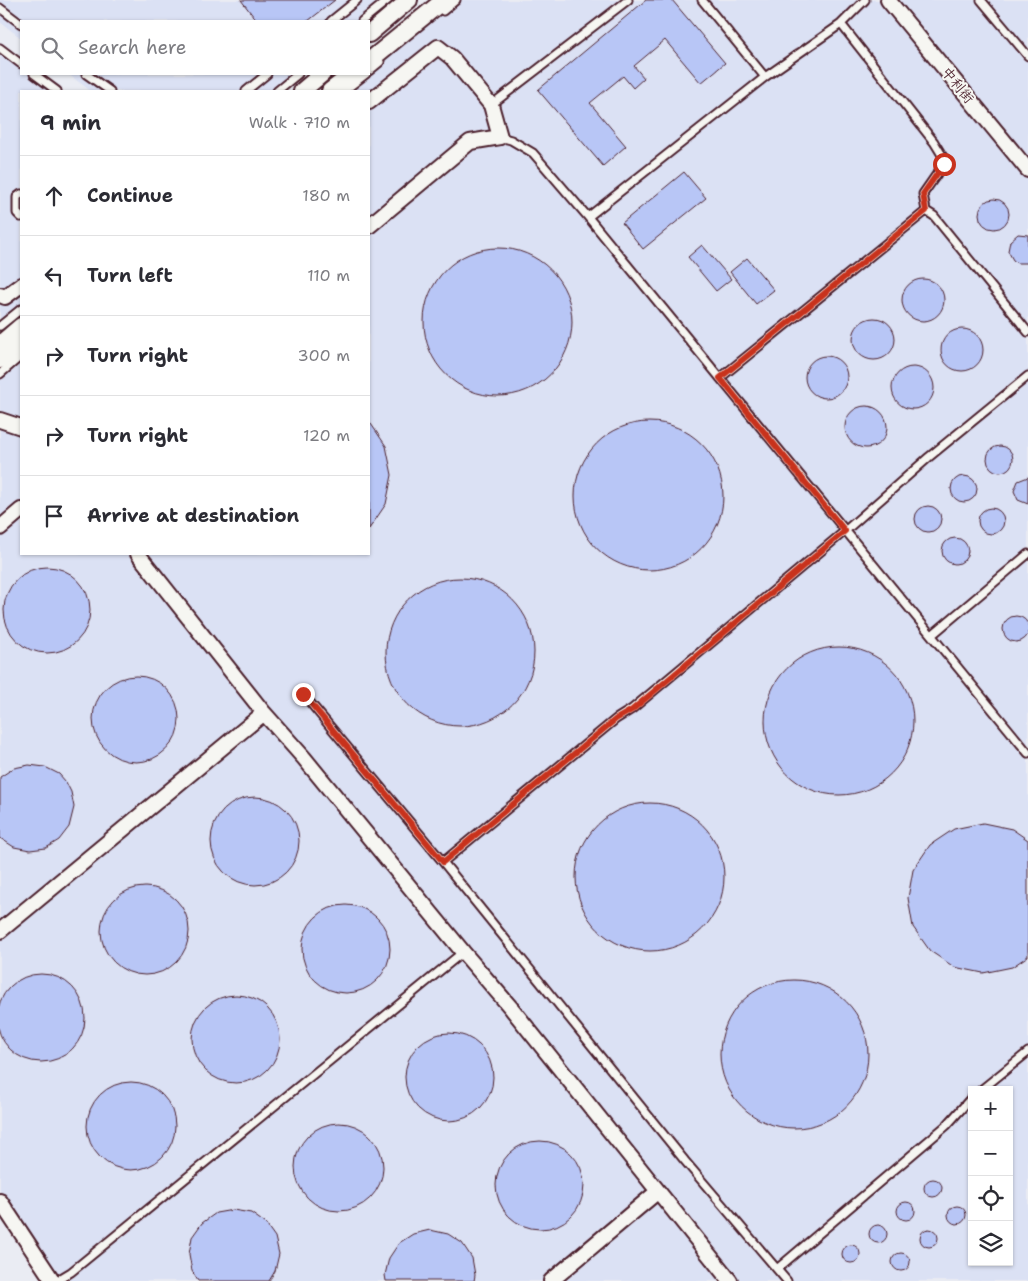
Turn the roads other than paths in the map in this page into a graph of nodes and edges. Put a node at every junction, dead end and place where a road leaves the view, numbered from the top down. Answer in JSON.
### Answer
{"nodes":[{"id":1,"x":357,"y":0,"type":"edge"},
{"id":2,"x":388,"y":0,"type":"edge"},
{"id":3,"x":409,"y":0,"type":"edge"},
{"id":4,"x":444,"y":0,"type":"edge"},
{"id":5,"x":456,"y":0,"type":"edge"},
{"id":6,"x":628,"y":0,"type":"edge"},
{"id":7,"x":702,"y":0,"type":"edge"},
{"id":8,"x":865,"y":0,"type":"edge"},
{"id":9,"x":888,"y":0,"type":"edge"},
{"id":10,"x":981,"y":0,"type":"edge"},
{"id":11,"x":0,"y":8,"type":"edge"},
{"id":12,"x":332,"y":20,"type":"edge"},
{"id":13,"x":363,"y":20,"type":"edge"},
{"id":14,"x":20,"y":23,"type":"edge"},
{"id":15,"x":841,"y":24,"type":"junction"},
{"id":16,"x":421,"y":29,"type":"dead end"},
{"id":17,"x":370,"y":33,"type":"edge"},
{"id":18,"x":413,"y":35,"type":"dead end"},
{"id":19,"x":398,"y":47,"type":"dead end"},
{"id":20,"x":0,"y":48,"type":"edge"},
{"id":21,"x":391,"y":53,"type":"dead end"},
{"id":22,"x":1028,"y":56,"type":"edge"},
{"id":23,"x":370,"y":60,"type":"edge"},
{"id":24,"x":20,"y":63,"type":"edge"},
{"id":25,"x":370,"y":70,"type":"edge"},
{"id":26,"x":35,"y":75,"type":"edge"},
{"id":27,"x":87,"y":75,"type":"edge"},
{"id":28,"x":266,"y":75,"type":"edge"},
{"id":29,"x":297,"y":75,"type":"edge"},
{"id":30,"x":321,"y":75,"type":"edge"},
{"id":31,"x":351,"y":75,"type":"edge"},
{"id":32,"x":364,"y":75,"type":"edge"},
{"id":33,"x":765,"y":77,"type":"junction"},
{"id":34,"x":56,"y":90,"type":"edge"},
{"id":35,"x":109,"y":90,"type":"edge"},
{"id":36,"x":247,"y":90,"type":"edge"},
{"id":37,"x":277,"y":90,"type":"edge"},
{"id":38,"x":303,"y":90,"type":"edge"},
{"id":39,"x":331,"y":90,"type":"edge"},
{"id":40,"x":345,"y":90,"type":"edge"},
{"id":41,"x":370,"y":101,"type":"edge"},
{"id":42,"x":490,"y":105,"type":"junction"},
{"id":43,"x":500,"y":137,"type":"junction"},
{"id":44,"x":1028,"y":170,"type":"edge"},
{"id":45,"x":20,"y":195,"type":"edge"},
{"id":46,"x":926,"y":211,"type":"junction"},
{"id":47,"x":20,"y":216,"type":"edge"},
{"id":48,"x":588,"y":217,"type":"junction"},
{"id":49,"x":370,"y":225,"type":"edge"},
{"id":50,"x":20,"y":286,"type":"edge"},
{"id":51,"x":2,"y":297,"type":"edge"},
{"id":52,"x":20,"y":310,"type":"edge"},
{"id":53,"x":0,"y":326,"type":"edge"},
{"id":54,"x":20,"y":327,"type":"edge"},
{"id":55,"x":1028,"y":332,"type":"edge"},
{"id":56,"x":20,"y":343,"type":"edge"},
{"id":57,"x":0,"y":344,"type":"edge"},
{"id":58,"x":20,"y":357,"type":"edge"},
{"id":59,"x":0,"y":360,"type":"edge"},
{"id":60,"x":0,"y":374,"type":"edge"},
{"id":61,"x":1028,"y":376,"type":"edge"},
{"id":62,"x":720,"y":378,"type":"junction"},
{"id":63,"x":0,"y":420,"type":"edge"},
{"id":64,"x":20,"y":427,"type":"edge"},
{"id":65,"x":20,"y":511,"type":"edge"},
{"id":66,"x":0,"y":528,"type":"edge"},
{"id":67,"x":845,"y":531,"type":"junction"},
{"id":68,"x":1028,"y":554,"type":"edge"},
{"id":69,"x":139,"y":555,"type":"edge"},
{"id":70,"x":932,"y":634,"type":"junction"},
{"id":71,"x":303,"y":694,"type":"dead end"},
{"id":72,"x":264,"y":713,"type":"junction"},
{"id":73,"x":1028,"y":752,"type":"edge"},
{"id":74,"x":443,"y":862,"type":"junction"},
{"id":75,"x":0,"y":931,"type":"edge"},
{"id":76,"x":463,"y":952,"type":"junction"},
{"id":77,"x":1028,"y":1052,"type":"edge"},
{"id":78,"x":986,"y":1086,"type":"edge"},
{"id":79,"x":968,"y":1101,"type":"edge"},
{"id":80,"x":657,"y":1192,"type":"junction"},
{"id":81,"x":0,"y":1201,"type":"edge"},
{"id":82,"x":777,"y":1269,"type":"junction"},
{"id":83,"x":54,"y":1281,"type":"edge"},
{"id":84,"x":551,"y":1281,"type":"edge"},
{"id":85,"x":730,"y":1281,"type":"edge"},
{"id":86,"x":787,"y":1281,"type":"edge"}],
"edges":[{"from":1,"to":12,"type":"lane"},
{"from":2,"to":13,"type":"lane"},
{"from":3,"to":17,"type":"street"},
{"from":4,"to":23,"type":"street"},
{"from":5,"to":16,"type":"lane"},
{"from":6,"to":42,"type":"lane"},
{"from":7,"to":33,"type":"lane"},
{"from":8,"to":15,"type":"lane"},
{"from":9,"to":44,"type":"street","name":"中利街"},
{"from":10,"to":22,"type":"lane"},
{"from":11,"to":14,"type":"lane"},
{"from":15,"to":33,"type":"lane"},
{"from":15,"to":46,"type":"lane"},
{"from":18,"to":19,"type":"lane"},
{"from":20,"to":24,"type":"lane"},
{"from":21,"to":25,"type":"lane"},
{"from":26,"to":34,"type":"lane"},
{"from":27,"to":35,"type":"lane"},
{"from":28,"to":36,"type":"lane"},
{"from":29,"to":37,"type":"lane"},
{"from":30,"to":38,"type":"street"},
{"from":31,"to":39,"type":"street"},
{"from":32,"to":40,"type":"lane"},
{"from":33,"to":48,"type":"lane"},
{"from":41,"to":42,"type":"street"},
{"from":42,"to":43,"type":"street"},
{"from":43,"to":48,"type":"lane"},
{"from":43,"to":49,"type":"street"},
{"from":45,"to":47,"type":"lane"},
{"from":46,"to":55,"type":"lane"},
{"from":46,"to":62,"type":"lane"},
{"from":48,"to":62,"type":"lane"},
{"from":50,"to":51,"type":"street"},
{"from":52,"to":53,"type":"lane"},
{"from":54,"to":57,"type":"street"},
{"from":56,"to":59,"type":"street"},
{"from":58,"to":60,"type":"lane"},
{"from":61,"to":67,"type":"lane"},
{"from":62,"to":67,"type":"lane"},
{"from":63,"to":64,"type":"street"},
{"from":65,"to":66,"type":"street"},
{"from":67,"to":70,"type":"lane"},
{"from":67,"to":74,"type":"lane"},
{"from":68,"to":70,"type":"lane"},
{"from":69,"to":72,"type":"street"},
{"from":70,"to":73,"type":"lane"},
{"from":71,"to":74,"type":"lane"},
{"from":72,"to":75,"type":"street"},
{"from":72,"to":76,"type":"street"},
{"from":74,"to":82,"type":"lane"},
{"from":76,"to":80,"type":"street"},
{"from":76,"to":83,"type":"lane"},
{"from":77,"to":78,"type":"lane"},
{"from":79,"to":82,"type":"lane"},
{"from":80,"to":84,"type":"street"},
{"from":80,"to":85,"type":"street"},
{"from":81,"to":83,"type":"street"},
{"from":82,"to":86,"type":"lane"}]}
